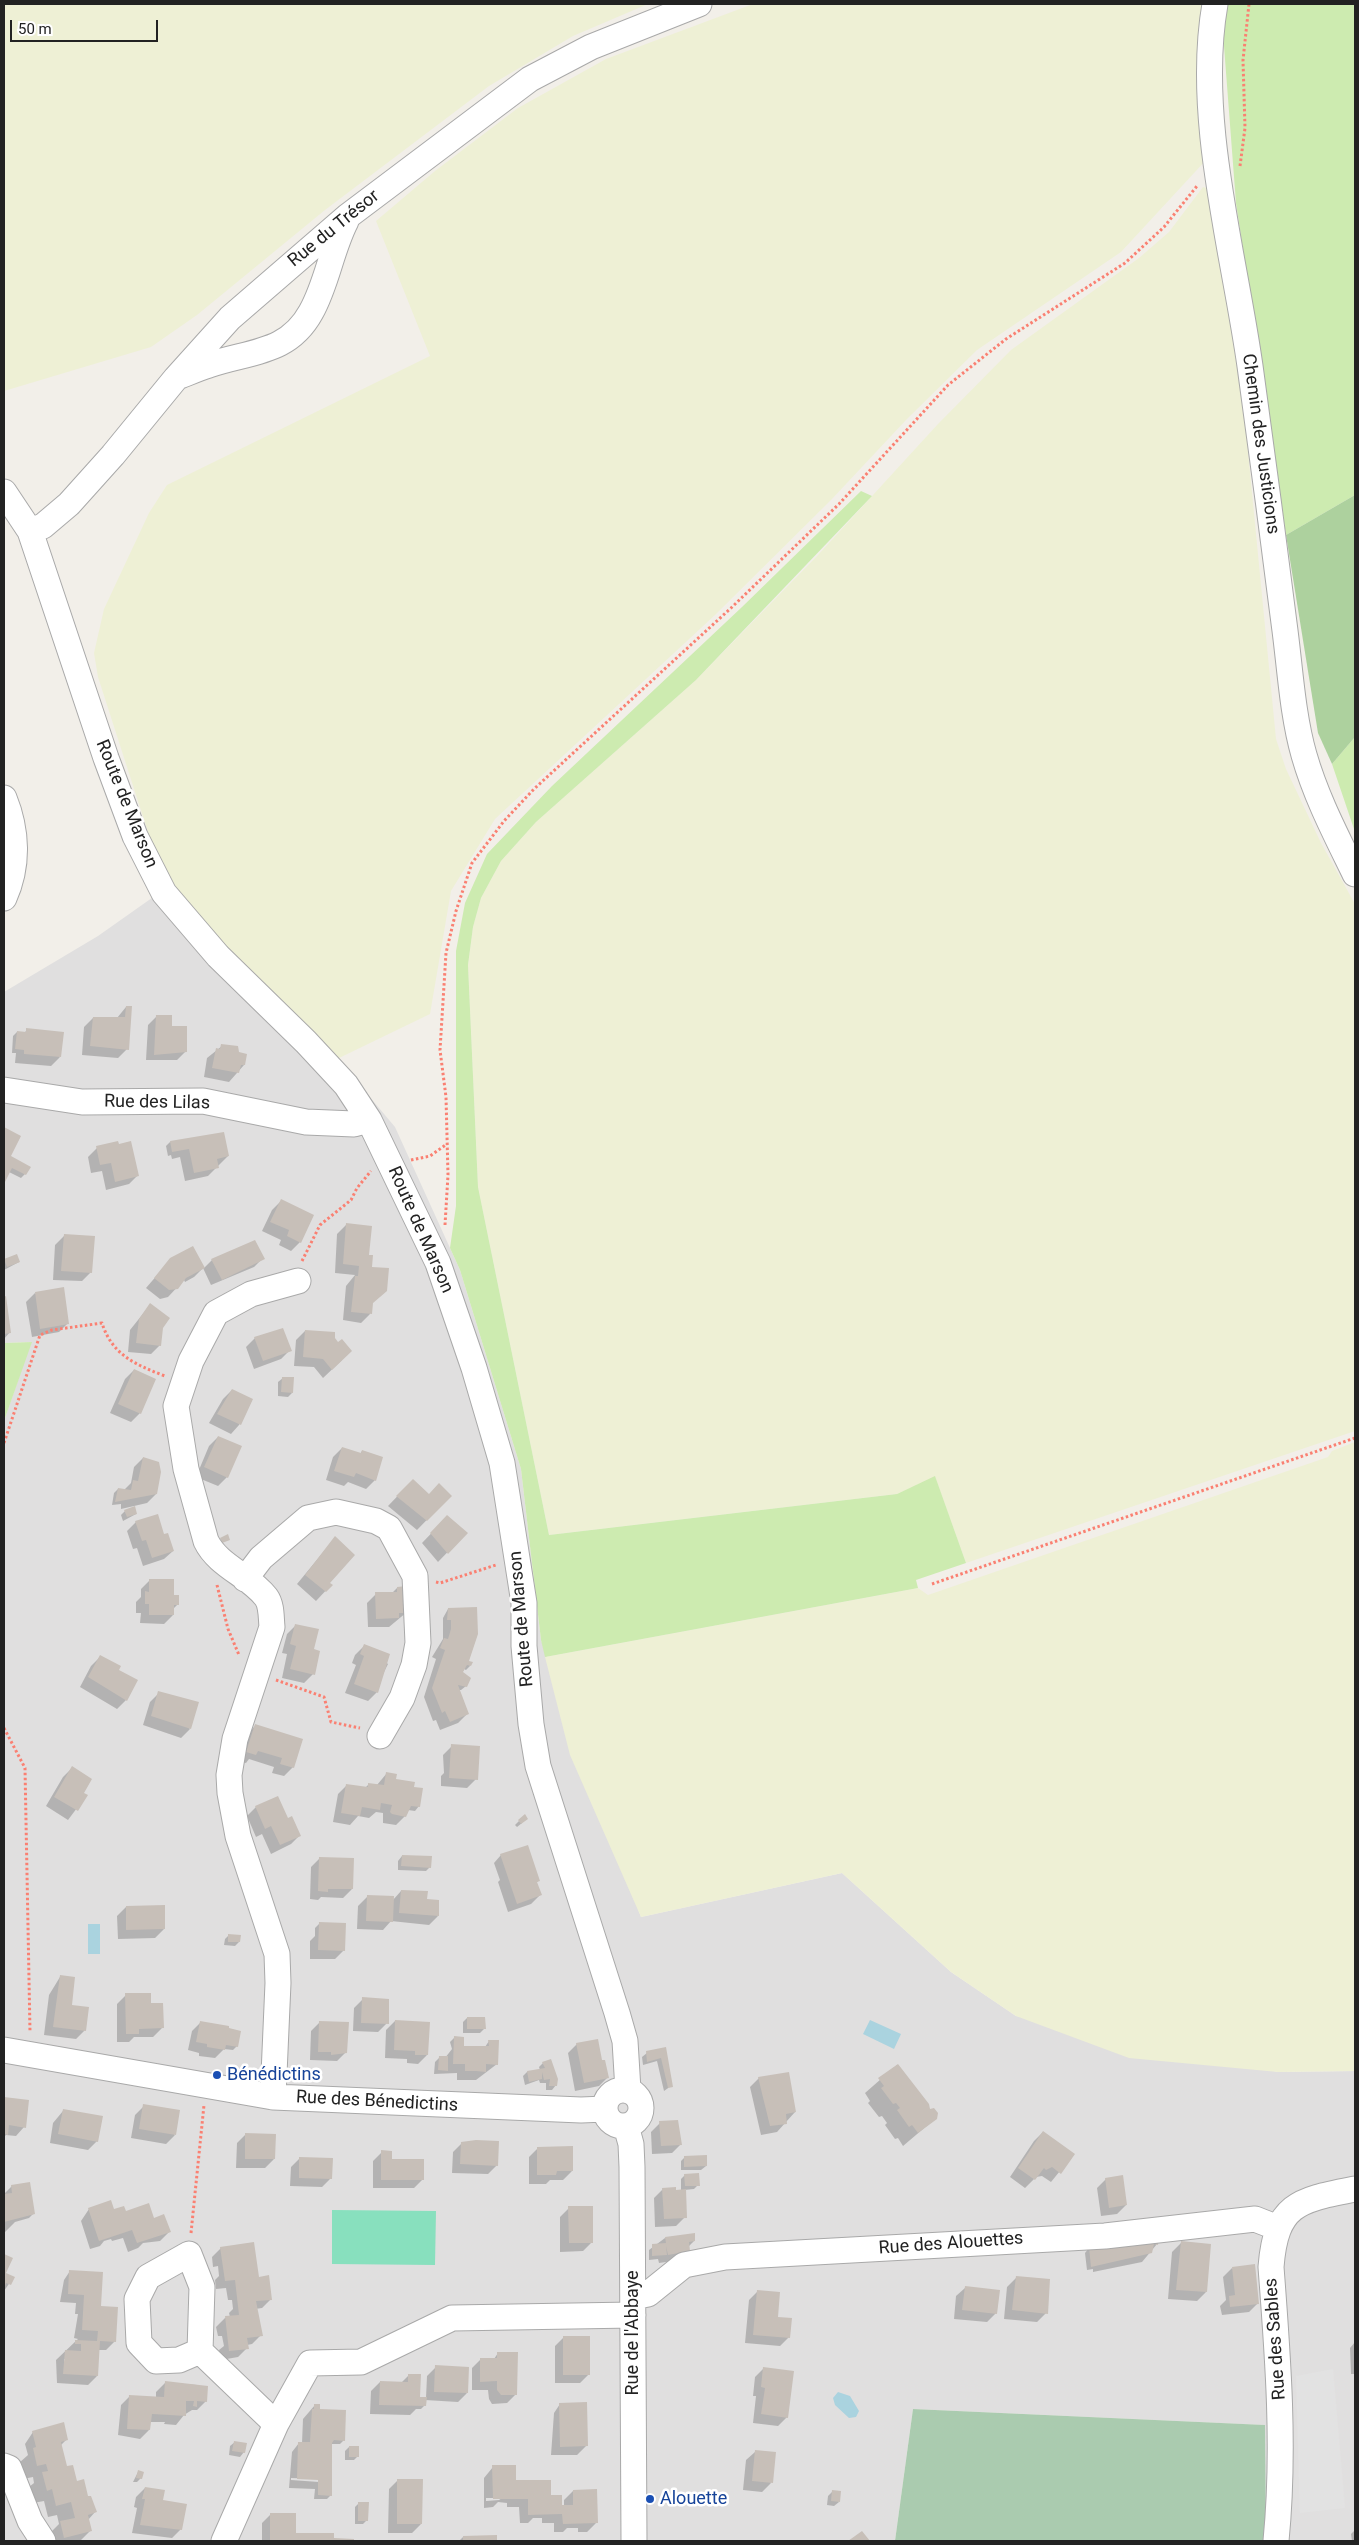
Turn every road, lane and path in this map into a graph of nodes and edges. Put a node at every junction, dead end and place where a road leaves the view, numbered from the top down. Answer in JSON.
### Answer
{"nodes":[{"id":1,"x":699,"y":4,"type":"edge"},
{"id":2,"x":1214,"y":4,"type":"edge"},
{"id":3,"x":1250,"y":4,"type":"edge"},
{"id":4,"x":1218,"y":175,"type":"junction"},
{"id":5,"x":348,"y":216,"type":"junction"},
{"id":6,"x":176,"y":378,"type":"junction"},
{"id":7,"x":4,"y":492,"type":"edge"},
{"id":8,"x":30,"y":531,"type":"junction"},
{"id":9,"x":4,"y":798,"type":"edge"},
{"id":10,"x":1353,"y":867,"type":"edge"},
{"id":11,"x":4,"y":898,"type":"edge"},
{"id":12,"x":4,"y":1090,"type":"edge"},
{"id":13,"x":370,"y":1120,"type":"junction"},
{"id":14,"x":447,"y":1144,"type":"junction"},
{"id":15,"x":392,"y":1164,"type":"junction"},
{"id":16,"x":438,"y":1263,"type":"junction"},
{"id":17,"x":298,"y":1282,"type":"joint"},
{"id":18,"x":183,"y":1384,"type":"junction"},
{"id":19,"x":1355,"y":1438,"type":"edge"},
{"id":20,"x":4,"y":1443,"type":"edge"},
{"id":21,"x":518,"y":1558,"type":"junction"},
{"id":22,"x":415,"y":1576,"type":"junction"},
{"id":23,"x":244,"y":1579,"type":"junction"},
{"id":24,"x":215,"y":1581,"type":"dead end"},
{"id":25,"x":932,"y":1584,"type":"dead end"},
{"id":26,"x":257,"y":1674,"type":"junction"},
{"id":27,"x":4,"y":1728,"type":"edge"},
{"id":28,"x":380,"y":1736,"type":"joint"},
{"id":29,"x":4,"y":2050,"type":"edge"},
{"id":30,"x":31,"y":2055,"type":"junction"},
{"id":31,"x":208,"y":2087,"type":"junction"},
{"id":32,"x":628,"y":2090,"type":"junction"},
{"id":33,"x":273,"y":2097,"type":"junction"},
{"id":34,"x":605,"y":2109,"type":"junction"},
{"id":35,"x":626,"y":2126,"type":"junction"},
{"id":36,"x":1355,"y":2189,"type":"edge"},
{"id":37,"x":1278,"y":2228,"type":"junction"},
{"id":38,"x":189,"y":2254,"type":"junction"},
{"id":39,"x":633,"y":2306,"type":"junction"},
{"id":40,"x":200,"y":2352,"type":"junction"},
{"id":41,"x":276,"y":2424,"type":"junction"},
{"id":42,"x":4,"y":2466,"type":"edge"},
{"id":43,"x":42,"y":2541,"type":"edge"},
{"id":44,"x":224,"y":2541,"type":"edge"},
{"id":45,"x":634,"y":2541,"type":"edge"},
{"id":46,"x":1276,"y":2541,"type":"edge"}],
"edges":[{"from":1,"to":5,"type":"street","name":"Rue du Trésor"},
{"from":2,"to":4,"type":"street","name":"Chemin des Justicions"},
{"from":3,"to":4,"type":"path"},
{"from":4,"to":10,"type":"street","name":"Chemin des Justicions"},
{"from":4,"to":14,"type":"path"},
{"from":5,"to":6,"type":"street","name":"Rue du Trésor"},
{"from":5,"to":6,"type":"street"},
{"from":6,"to":8,"type":"street","name":"Rue du Trésor"},
{"from":7,"to":8,"type":"street","name":"Route de Marson"},
{"from":8,"to":13,"type":"street","name":"Route de Marson"},
{"from":9,"to":11,"type":"street"},
{"from":12,"to":13,"type":"street","name":"Rue des Lilas"},
{"from":13,"to":15,"type":"street","name":"Route de Marson"},
{"from":14,"to":15,"type":"path"},
{"from":14,"to":16,"type":"path"},
{"from":15,"to":16,"type":"street","name":"Route de Marson"},
{"from":15,"to":17,"type":"path"},
{"from":16,"to":21,"type":"street","name":"Route de Marson"},
{"from":17,"to":18,"type":"street"},
{"from":18,"to":20,"type":"path"},
{"from":18,"to":23,"type":"street"},
{"from":19,"to":25,"type":"path"},
{"from":21,"to":22,"type":"path"},
{"from":21,"to":32,"type":"street","name":"Route de Marson"},
{"from":22,"to":23,"type":"street"},
{"from":22,"to":28,"type":"street"},
{"from":23,"to":26,"type":"street"},
{"from":24,"to":26,"type":"path"},
{"from":26,"to":28,"type":"path"},
{"from":26,"to":33,"type":"street"},
{"from":27,"to":30,"type":"path"},
{"from":29,"to":30,"type":"street","name":"Rue des Bénedictins"},
{"from":30,"to":31,"type":"street","name":"Rue des Bénedictins"},
{"from":31,"to":33,"type":"street","name":"Rue des Bénedictins"},
{"from":31,"to":38,"type":"path"},
{"from":32,"to":34,"type":"street"},
{"from":32,"to":35,"type":"street"},
{"from":33,"to":34,"type":"street","name":"Rue des Bénedictins"},
{"from":34,"to":35,"type":"street"},
{"from":35,"to":39,"type":"street","name":"Rue de l'Abbaye"},
{"from":36,"to":37,"type":"street","name":"Rue des Sables"},
{"from":37,"to":39,"type":"street","name":"Rue des Alouettes"},
{"from":37,"to":46,"type":"street","name":"Rue des Sables"},
{"from":38,"to":40,"type":"street"},
{"from":38,"to":40,"type":"street"},
{"from":39,"to":41,"type":"street"},
{"from":39,"to":45,"type":"street","name":"Rue de l'Abbaye"},
{"from":40,"to":41,"type":"street"},
{"from":41,"to":44,"type":"street"},
{"from":42,"to":43,"type":"street"}]}
